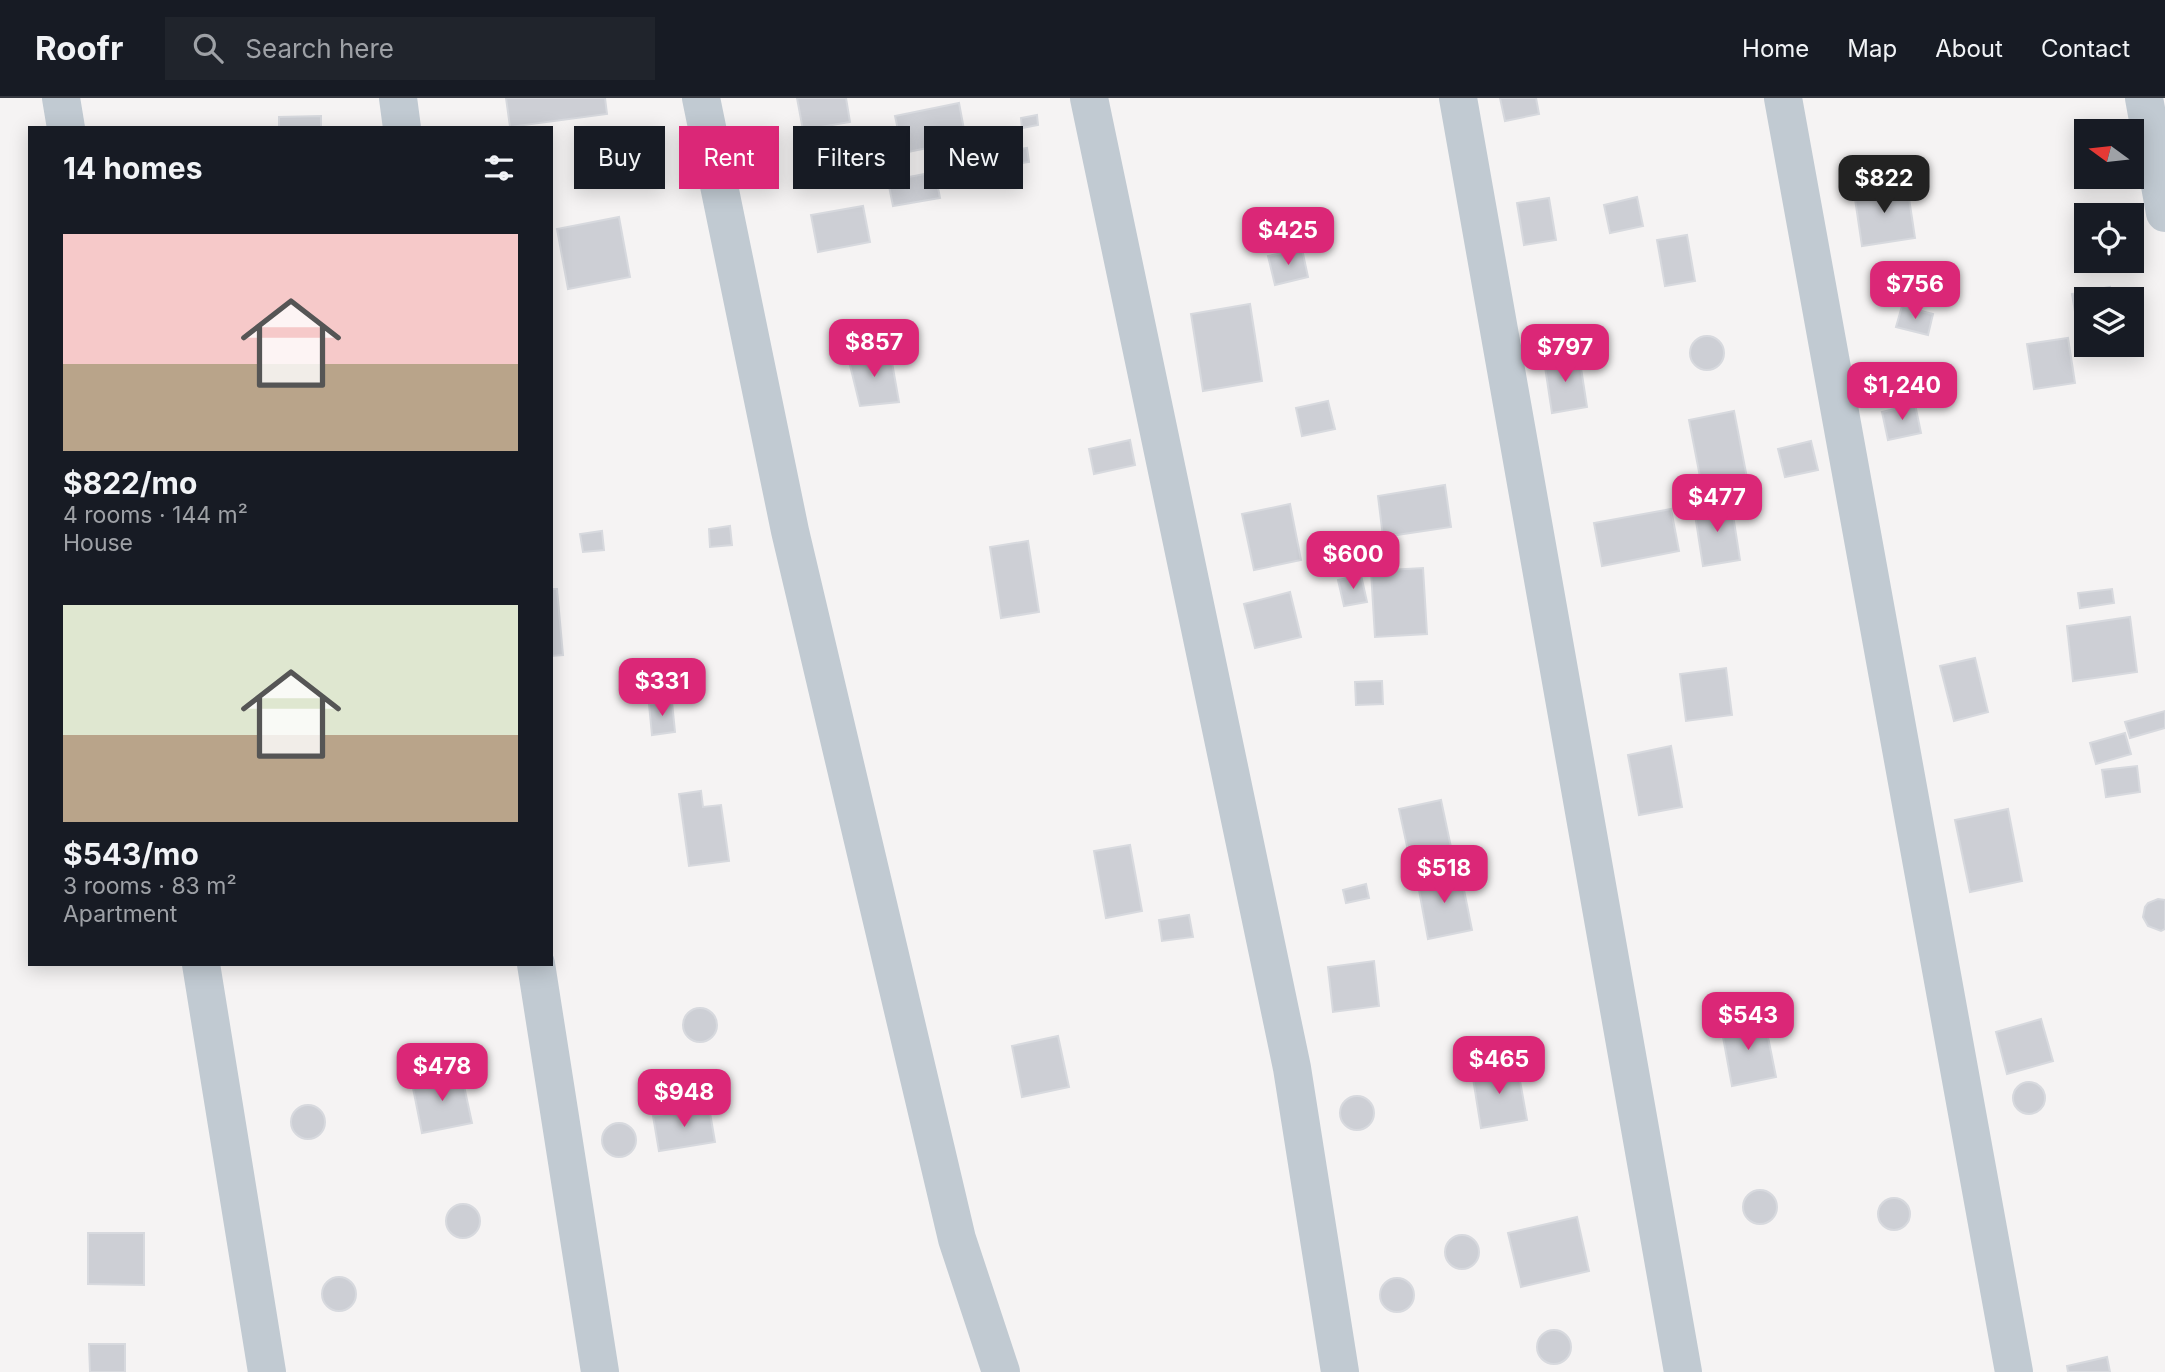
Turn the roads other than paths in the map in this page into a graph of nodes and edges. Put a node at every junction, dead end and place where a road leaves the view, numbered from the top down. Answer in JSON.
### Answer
{"nodes":[{"id":1,"x":61,"y":98,"type":"edge"},
{"id":2,"x":398,"y":98,"type":"edge"},
{"id":3,"x":701,"y":98,"type":"edge"},
{"id":4,"x":1089,"y":98,"type":"edge"},
{"id":5,"x":1458,"y":98,"type":"edge"},
{"id":6,"x":1783,"y":98,"type":"edge"},
{"id":7,"x":2144,"y":98,"type":"edge"},
{"id":8,"x":66,"y":126,"type":"edge"},
{"id":9,"x":402,"y":126,"type":"edge"},
{"id":10,"x":2165,"y":213,"type":"edge"},
{"id":11,"x":201,"y":966,"type":"edge"},
{"id":12,"x":536,"y":966,"type":"edge"},
{"id":13,"x":267,"y":1372,"type":"edge"},
{"id":14,"x":600,"y":1372,"type":"edge"},
{"id":15,"x":1001,"y":1372,"type":"edge"},
{"id":16,"x":1340,"y":1372,"type":"edge"},
{"id":17,"x":1683,"y":1372,"type":"edge"},
{"id":18,"x":2014,"y":1372,"type":"edge"}],
"edges":[{"from":1,"to":8,"type":"street"},
{"from":2,"to":9,"type":"street"},
{"from":3,"to":15,"type":"street"},
{"from":4,"to":16,"type":"street"},
{"from":5,"to":17,"type":"street"},
{"from":6,"to":18,"type":"street"},
{"from":7,"to":10,"type":"street"},
{"from":11,"to":13,"type":"street"},
{"from":12,"to":14,"type":"street"}]}
